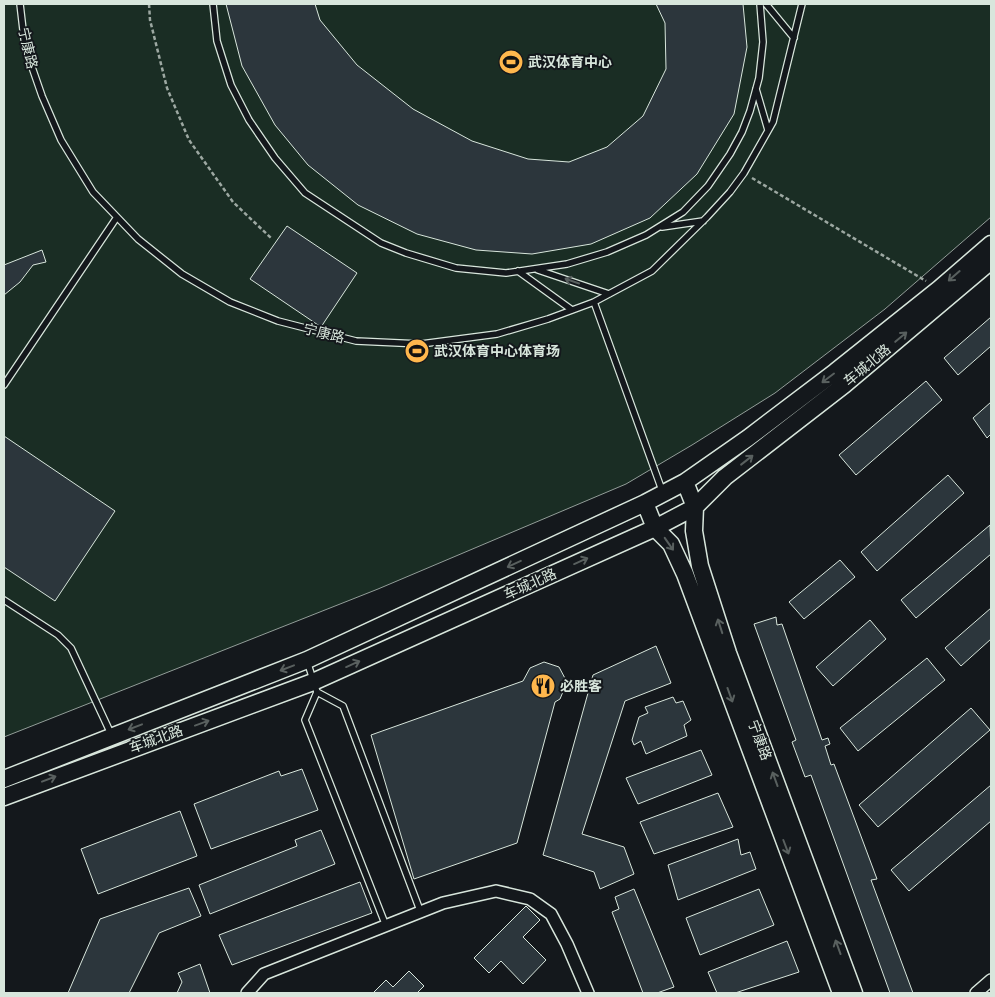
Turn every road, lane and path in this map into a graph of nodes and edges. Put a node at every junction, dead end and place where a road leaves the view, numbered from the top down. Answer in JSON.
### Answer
{"nodes":[{"id":1,"x":20,"y":4,"type":"edge"},
{"id":2,"x":149,"y":4,"type":"edge"},
{"id":3,"x":213,"y":4,"type":"edge"},
{"id":4,"x":760,"y":4,"type":"edge"},
{"id":5,"x":766,"y":4,"type":"edge"},
{"id":6,"x":802,"y":4,"type":"edge"},
{"id":7,"x":794,"y":38,"type":"junction"},
{"id":8,"x":756,"y":89,"type":"junction"},
{"id":9,"x":768,"y":130,"type":"junction"},
{"id":10,"x":744,"y":173,"type":"junction"},
{"id":11,"x":117,"y":217,"type":"junction"},
{"id":12,"x":703,"y":221,"type":"junction"},
{"id":13,"x":657,"y":228,"type":"junction"},
{"id":14,"x":271,"y":238,"type":"dead end"},
{"id":15,"x":991,"y":244,"type":"edge"},
{"id":16,"x":991,"y":260,"type":"edge"},
{"id":17,"x":535,"y":269,"type":"junction"},
{"id":18,"x":518,"y":271,"type":"junction"},
{"id":19,"x":939,"y":289,"type":"junction"},
{"id":20,"x":609,"y":294,"type":"junction"},
{"id":21,"x":594,"y":302,"type":"junction"},
{"id":22,"x":572,"y":310,"type":"junction"},
{"id":23,"x":4,"y":385,"type":"edge"},
{"id":24,"x":685,"y":482,"type":"junction"},
{"id":25,"x":663,"y":493,"type":"junction"},
{"id":26,"x":645,"y":503,"type":"junction"},
{"id":27,"x":695,"y":507,"type":"junction"},
{"id":28,"x":655,"y":528,"type":"junction"},
{"id":29,"x":4,"y":600,"type":"edge"},
{"id":30,"x":307,"y":660,"type":"junction"},
{"id":31,"x":315,"y":687,"type":"junction"},
{"id":32,"x":112,"y":736,"type":"junction"},
{"id":33,"x":4,"y":779,"type":"edge"},
{"id":34,"x":4,"y":797,"type":"edge"},
{"id":35,"x":421,"y":913,"type":"junction"},
{"id":36,"x":386,"y":926,"type":"junction"},
{"id":37,"x":991,"y":980,"type":"edge"},
{"id":38,"x":246,"y":993,"type":"edge"},
{"id":39,"x":588,"y":993,"type":"edge"},
{"id":40,"x":841,"y":993,"type":"edge"},
{"id":41,"x":854,"y":993,"type":"edge"},
{"id":42,"x":976,"y":993,"type":"edge"}],
"edges":[{"from":1,"to":11,"type":"lane","name":"宁康路"},
{"from":2,"to":14,"type":"path"},
{"from":3,"to":18,"type":"lane"},
{"from":4,"to":8,"type":"lane"},
{"from":5,"to":7,"type":"lane"},
{"from":6,"to":7,"type":"lane","name":"宁康路"},
{"from":7,"to":9,"type":"lane","name":"宁康路"},
{"from":8,"to":9,"type":"lane"},
{"from":8,"to":13,"type":"lane"},
{"from":9,"to":10,"type":"lane","name":"宁康路"},
{"from":10,"to":12,"type":"lane","name":"宁康路"},
{"from":10,"to":19,"type":"path"},
{"from":11,"to":22,"type":"lane","name":"宁康路"},
{"from":11,"to":23,"type":"lane"},
{"from":12,"to":13,"type":"lane"},
{"from":12,"to":20,"type":"lane","name":"宁康路"},
{"from":13,"to":17,"type":"lane"},
{"from":15,"to":19,"type":"main road","name":"车城北路","one_way":true},
{"from":27,"to":16,"type":"main road","name":"车城北路","one_way":true},
{"from":17,"to":18,"type":"lane"},
{"from":20,"to":17,"type":"lane","one_way":true},
{"from":18,"to":22,"type":"lane"},
{"from":19,"to":24,"type":"main road","name":"车城北路","one_way":true},
{"from":20,"to":21,"type":"lane","name":"宁康路"},
{"from":21,"to":22,"type":"lane","name":"宁康路"},
{"from":21,"to":25,"type":"lane"},
{"from":24,"to":25,"type":"main road","name":"车城北路"},
{"from":24,"to":27,"type":"main road","name":"宁康路"},
{"from":25,"to":26,"type":"main road","name":"车城北路"},
{"from":26,"to":28,"type":"main road"},
{"from":26,"to":30,"type":"main road","name":"车城北路","one_way":true},
{"from":27,"to":28,"type":"main road","name":"车城北路"},
{"from":41,"to":27,"type":"main road","name":"宁康路","one_way":true},
{"from":31,"to":28,"type":"main road","name":"车城北路","one_way":true},
{"from":28,"to":40,"type":"main road","one_way":true},
{"from":29,"to":32,"type":"lane"},
{"from":30,"to":31,"type":"lane"},
{"from":30,"to":32,"type":"main road","name":"车城北路","one_way":true},
{"from":34,"to":31,"type":"main road","name":"车城北路","one_way":true},
{"from":31,"to":35,"type":"lane"},
{"from":31,"to":36,"type":"lane"},
{"from":32,"to":33,"type":"main road","name":"车城北路"},
{"from":35,"to":36,"type":"street"},
{"from":35,"to":39,"type":"street"},
{"from":36,"to":38,"type":"street"},
{"from":37,"to":42,"type":"street"}]}
